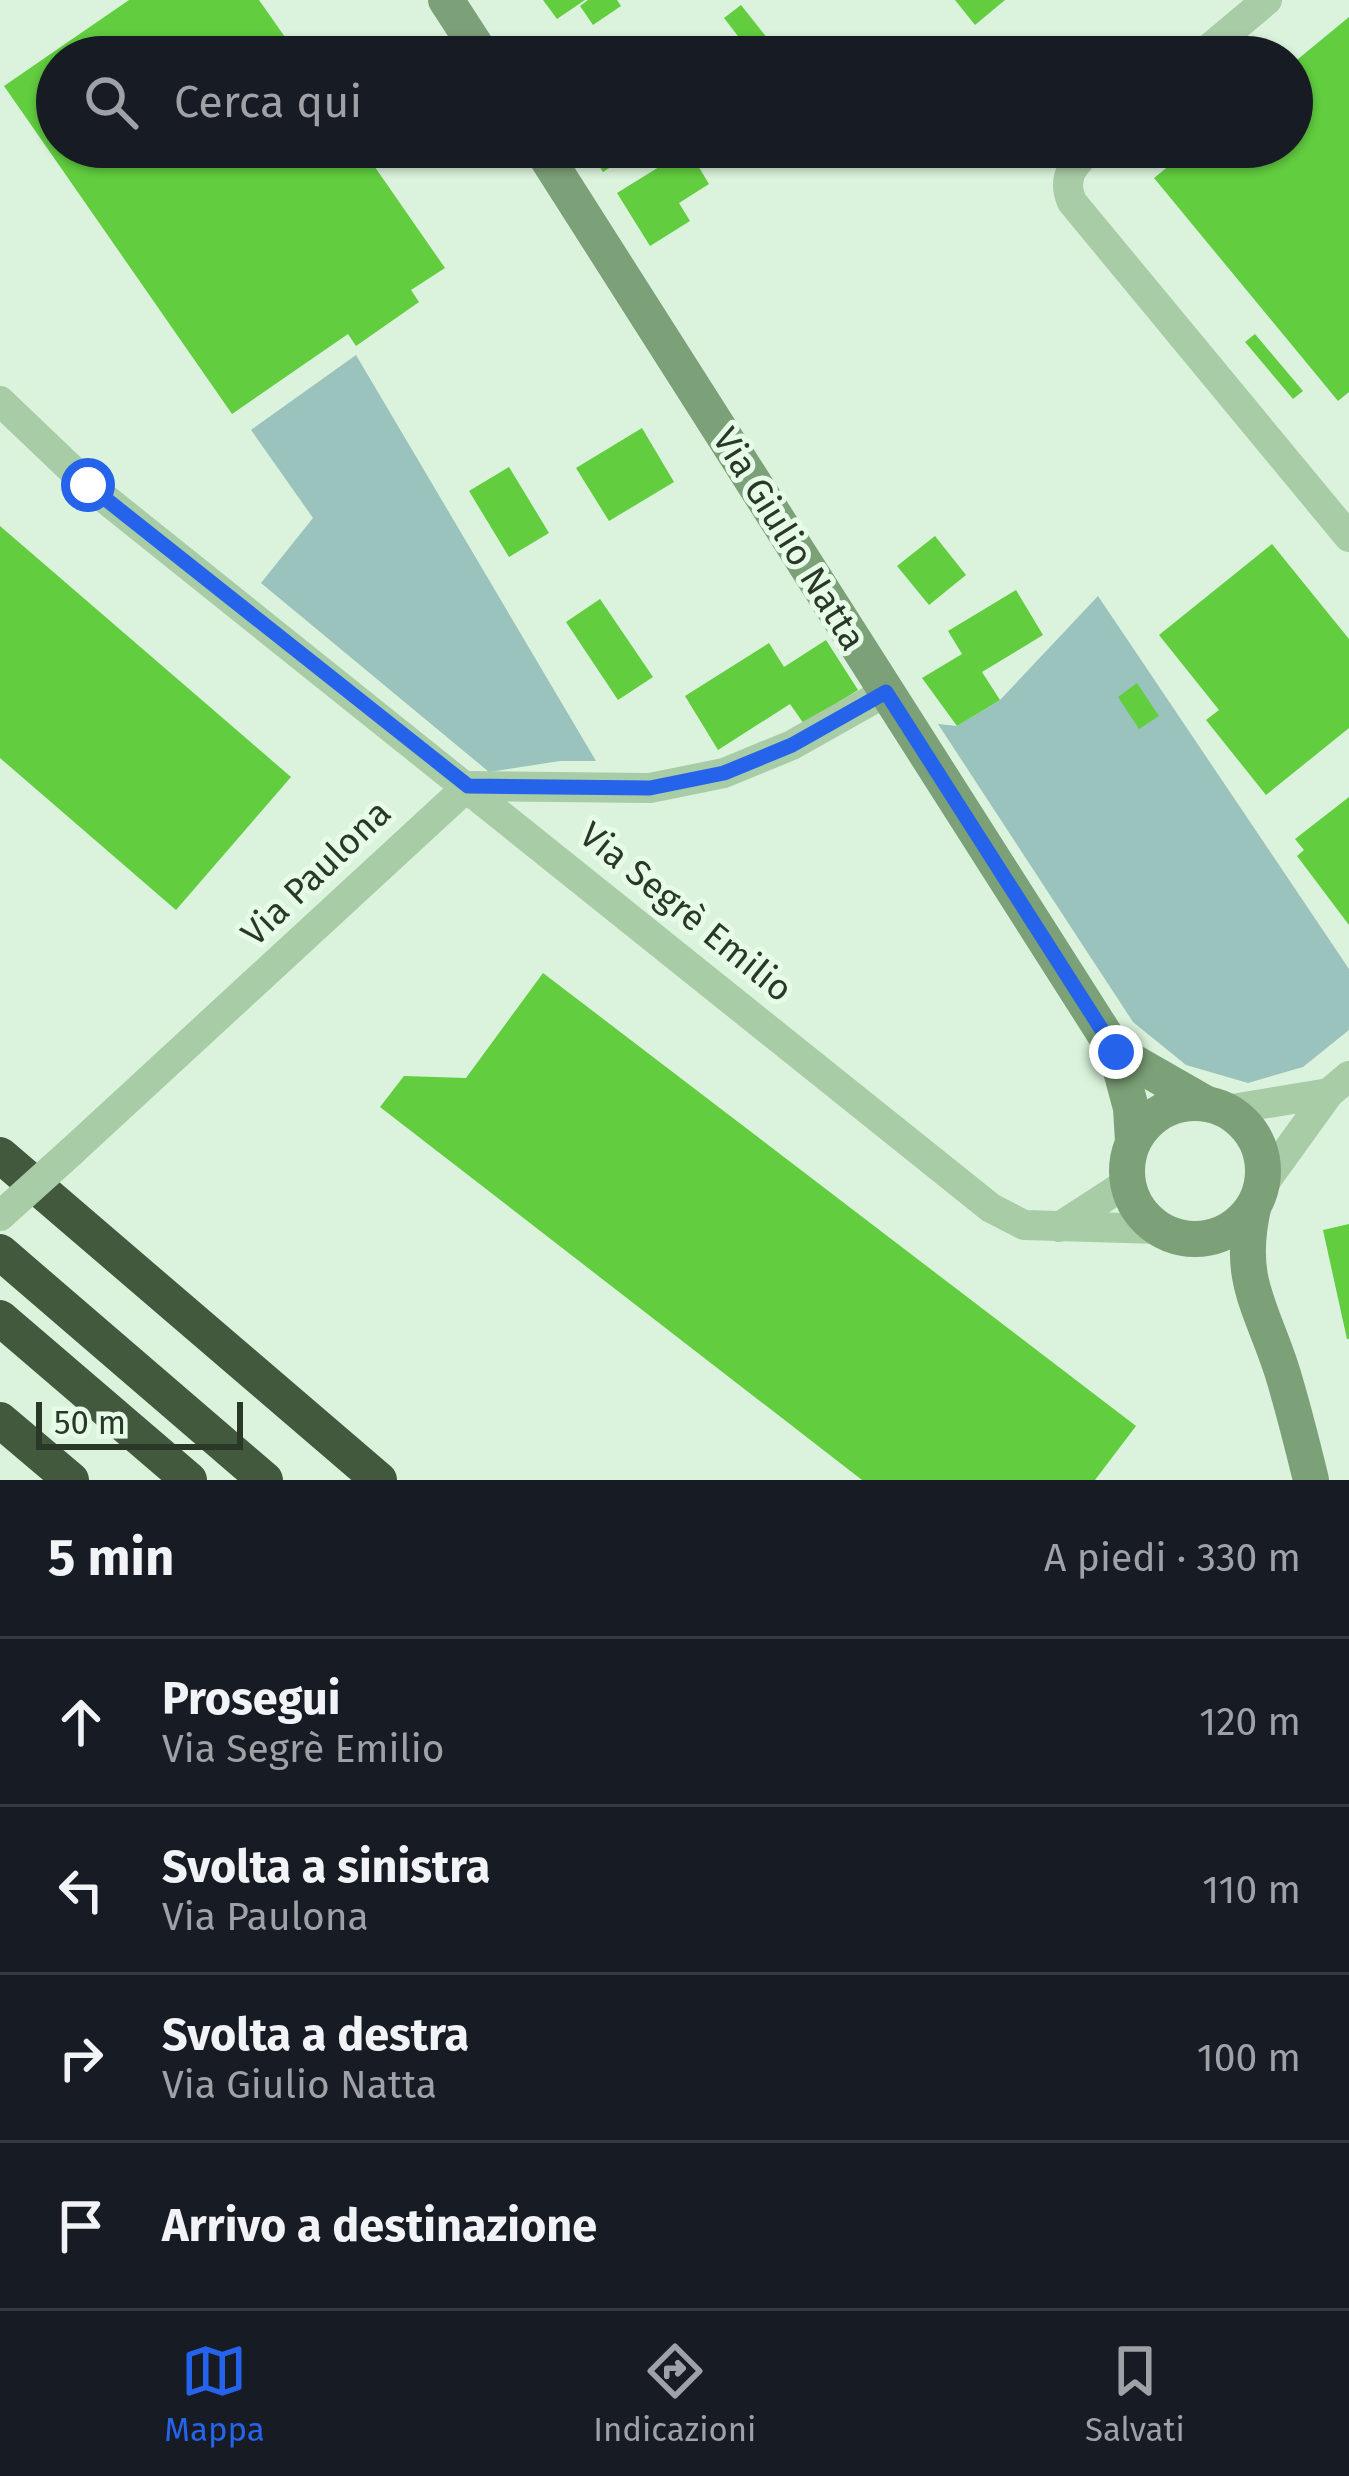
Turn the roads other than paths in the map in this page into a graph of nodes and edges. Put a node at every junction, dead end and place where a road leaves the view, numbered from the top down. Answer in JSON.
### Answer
{"nodes":[{"id":1,"x":446,"y":0,"type":"edge"},
{"id":2,"x":1267,"y":0,"type":"edge"},
{"id":3,"x":469,"y":36,"type":"edge"},
{"id":4,"x":1224,"y":36,"type":"edge"},
{"id":5,"x":553,"y":168,"type":"edge"},
{"id":6,"x":1074,"y":168,"type":"edge"},
{"id":7,"x":0,"y":401,"type":"edge"},
{"id":8,"x":1347,"y":530,"type":"edge"},
{"id":9,"x":886,"y":692,"type":"junction"},
{"id":10,"x":468,"y":786,"type":"junction"},
{"id":11,"x":1116,"y":1052,"type":"junction"},
{"id":12,"x":1339,"y":1084,"type":"edge"},
{"id":13,"x":1215,"y":1107,"type":"junction"},
{"id":14,"x":1133,"y":1141,"type":"junction"},
{"id":15,"x":0,"y":1155,"type":"edge"},
{"id":16,"x":1127,"y":1183,"type":"junction"},
{"id":17,"x":1257,"y":1197,"type":"junction"},
{"id":18,"x":0,"y":1216,"type":"edge"},
{"id":19,"x":1059,"y":1227,"type":"junction"},
{"id":20,"x":1164,"y":1232,"type":"junction"},
{"id":21,"x":0,"y":1252,"type":"edge"},
{"id":22,"x":1250,"y":1291,"type":"junction"},
{"id":23,"x":0,"y":1318,"type":"edge"},
{"id":24,"x":0,"y":1420,"type":"edge"},
{"id":25,"x":71,"y":1480,"type":"edge"},
{"id":26,"x":189,"y":1480,"type":"edge"},
{"id":27,"x":265,"y":1480,"type":"edge"},
{"id":28,"x":380,"y":1480,"type":"edge"},
{"id":29,"x":1311,"y":1480,"type":"edge"}],
"edges":[{"from":1,"to":3,"type":"street"},
{"from":2,"to":4,"type":"street"},
{"from":5,"to":9,"type":"street","name":"Via Giulio Natta"},
{"from":6,"to":8,"type":"street"},
{"from":7,"to":10,"type":"street","name":"Via Segrè Emilio"},
{"from":9,"to":10,"type":"street"},
{"from":9,"to":11,"type":"street","name":"Via Giulio Natta"},
{"from":10,"to":18,"type":"street","name":"Via Paulona","bridge":true},
{"from":10,"to":19,"type":"street","name":"Via Segrè Emilio"},
{"from":11,"to":13,"type":"street","name":"Via Giulio Natta"},
{"from":11,"to":14,"type":"street","name":"Via Giulio Natta"},
{"from":12,"to":13,"type":"street"},
{"from":12,"to":17,"type":"street"},
{"from":13,"to":14,"type":"street"},
{"from":13,"to":17,"type":"street"},
{"from":14,"to":16,"type":"street"},
{"from":15,"to":28,"type":"highway"},
{"from":16,"to":19,"type":"street"},
{"from":16,"to":20,"type":"street"},
{"from":17,"to":20,"type":"street"},
{"from":17,"to":22,"type":"street"},
{"from":19,"to":20,"type":"street","name":"Via Segrè Emilio"},
{"from":20,"to":22,"type":"street"},
{"from":21,"to":27,"type":"highway"},
{"from":22,"to":29,"type":"street"},
{"from":23,"to":26,"type":"highway"},
{"from":24,"to":25,"type":"highway"}]}
